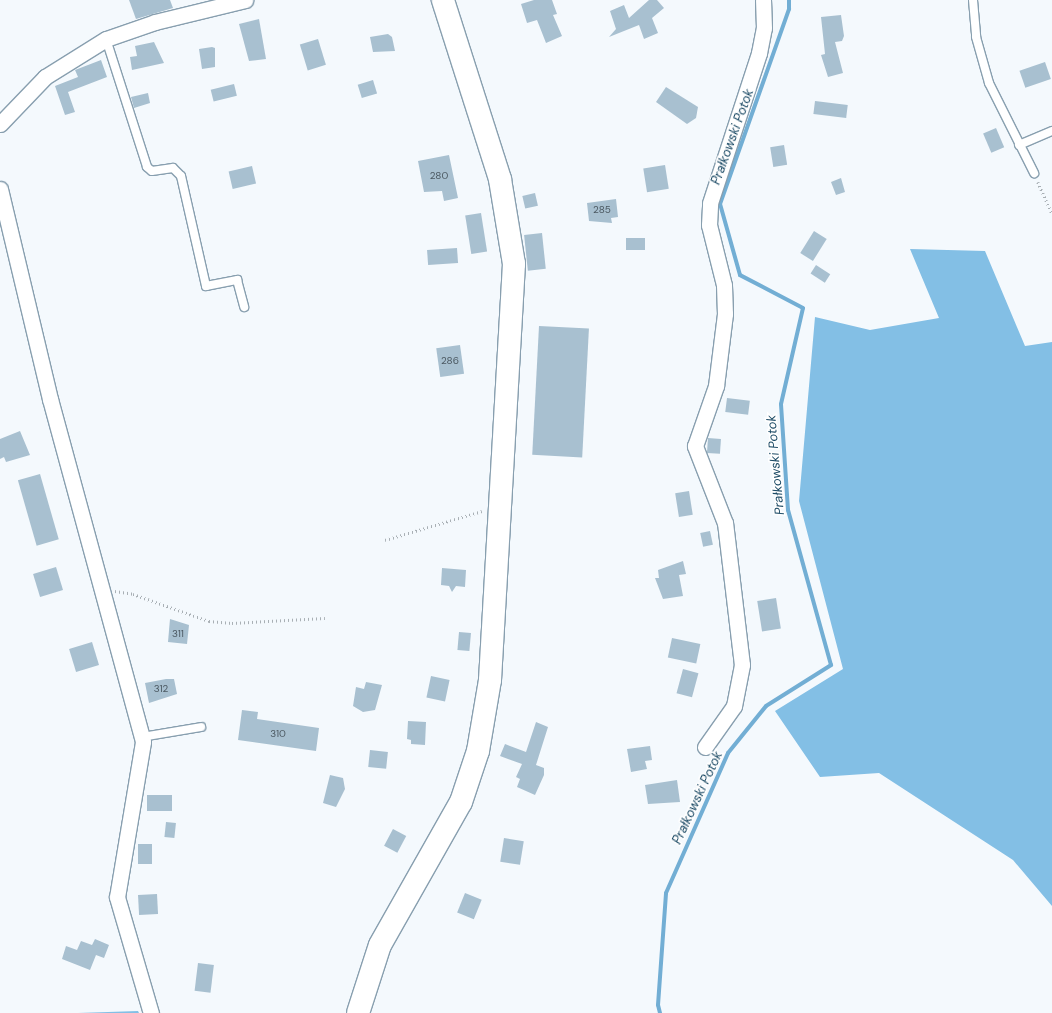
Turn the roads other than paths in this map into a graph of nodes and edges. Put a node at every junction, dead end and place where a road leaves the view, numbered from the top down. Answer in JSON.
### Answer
{"nodes":[{"id":1,"x":245,"y":0,"type":"edge"},
{"id":2,"x":443,"y":0,"type":"edge"},
{"id":3,"x":763,"y":0,"type":"edge"},
{"id":4,"x":973,"y":0,"type":"edge"},
{"id":5,"x":106,"y":39,"type":"junction"},
{"id":6,"x":0,"y":124,"type":"edge"},
{"id":7,"x":1052,"y":131,"type":"edge"},
{"id":8,"x":1019,"y":145,"type":"junction"},
{"id":9,"x":1034,"y":173,"type":"road end"},
{"id":10,"x":0,"y":189,"type":"edge"},
{"id":11,"x":244,"y":307,"type":"dead end"},
{"id":12,"x":201,"y":727,"type":"dead end"},
{"id":13,"x":142,"y":736,"type":"junction"},
{"id":14,"x":705,"y":747,"type":"dead end"},
{"id":15,"x":150,"y":1013,"type":"edge"},
{"id":16,"x":358,"y":1013,"type":"edge"}],
"edges":[{"from":1,"to":5,"type":"street"},
{"from":2,"to":16,"type":"street"},
{"from":3,"to":14,"type":"street"},
{"from":4,"to":8,"type":"lane"},
{"from":5,"to":6,"type":"street"},
{"from":5,"to":11,"type":"lane"},
{"from":7,"to":8,"type":"lane"},
{"from":8,"to":9,"type":"lane"},
{"from":10,"to":13,"type":"street"},
{"from":12,"to":13,"type":"lane"},
{"from":13,"to":15,"type":"street"}]}
